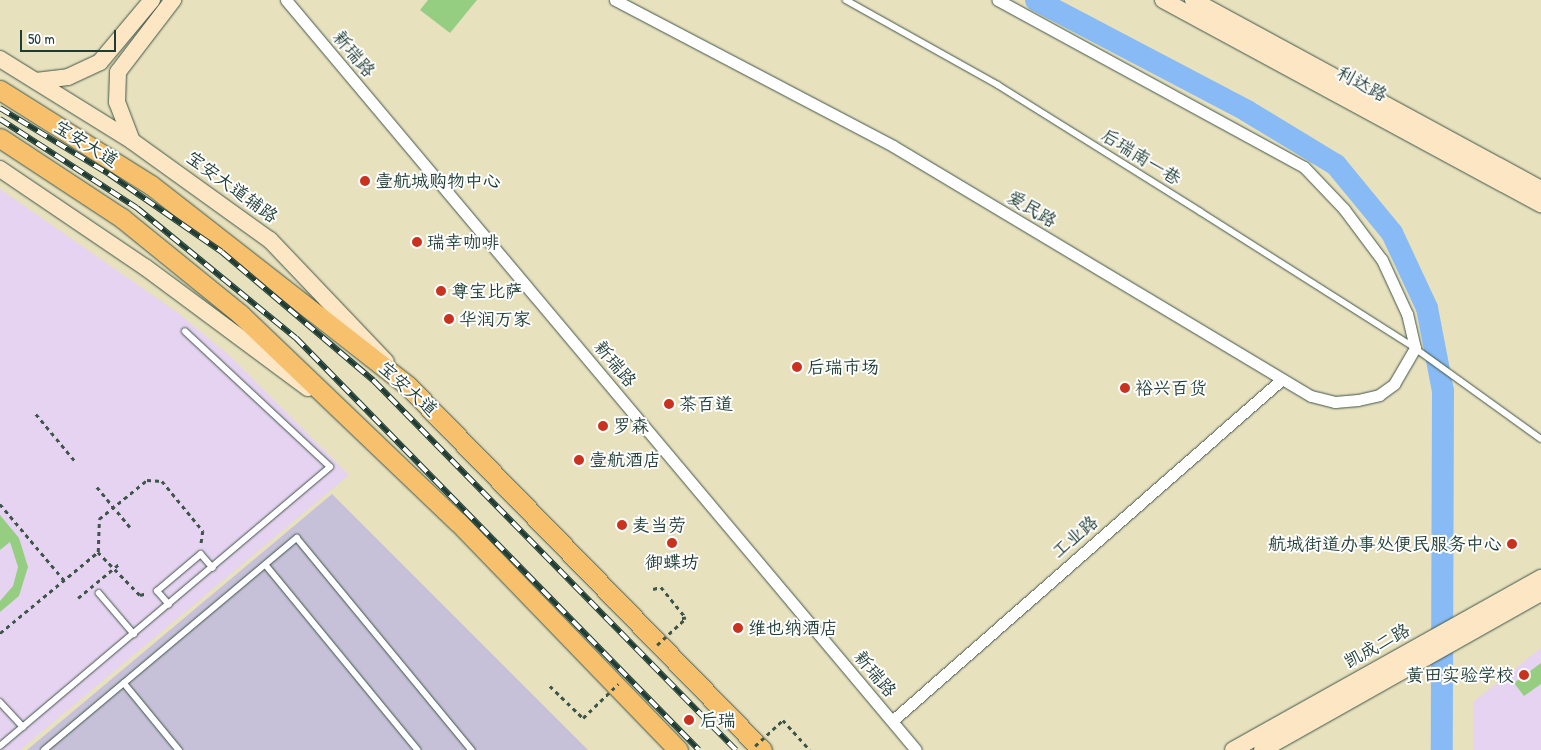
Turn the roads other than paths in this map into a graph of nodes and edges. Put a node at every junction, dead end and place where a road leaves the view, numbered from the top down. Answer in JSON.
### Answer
{"nodes":[{"id":1,"x":152,"y":0,"type":"edge"},
{"id":2,"x":173,"y":0,"type":"edge"},
{"id":3,"x":286,"y":0,"type":"edge"},
{"id":4,"x":616,"y":0,"type":"edge"},
{"id":5,"x":846,"y":0,"type":"edge"},
{"id":6,"x":998,"y":0,"type":"edge"},
{"id":7,"x":1163,"y":0,"type":"edge"},
{"id":8,"x":1193,"y":0,"type":"edge"},
{"id":9,"x":0,"y":60,"type":"edge"},
{"id":10,"x":36,"y":82,"type":"junction"},
{"id":11,"x":0,"y":90,"type":"edge"},
{"id":12,"x":0,"y":138,"type":"edge"},
{"id":13,"x":132,"y":140,"type":"junction"},
{"id":14,"x":0,"y":169,"type":"edge"},
{"id":15,"x":1541,"y":189,"type":"edge"},
{"id":16,"x":1541,"y":204,"type":"edge"},
{"id":17,"x":185,"y":332,"type":"dead end"},
{"id":18,"x":1415,"y":348,"type":"junction"},
{"id":19,"x":1281,"y":380,"type":"junction"},
{"id":20,"x":408,"y":386,"type":"junction"},
{"id":21,"x":357,"y":424,"type":"junction"},
{"id":22,"x":1541,"y":439,"type":"edge"},
{"id":23,"x":266,"y":565,"type":"junction"},
{"id":24,"x":213,"y":568,"type":"junction"},
{"id":25,"x":1541,"y":578,"type":"edge"},
{"id":26,"x":1541,"y":593,"type":"edge"},
{"id":27,"x":99,"y":594,"type":"dead end"},
{"id":28,"x":169,"y":605,"type":"junction"},
{"id":29,"x":1466,"y":628,"type":"junction"},
{"id":30,"x":134,"y":634,"type":"junction"},
{"id":31,"x":1420,"y":653,"type":"junction"},
{"id":32,"x":124,"y":683,"type":"junction"},
{"id":33,"x":0,"y":702,"type":"edge"},
{"id":34,"x":892,"y":721,"type":"junction"},
{"id":35,"x":23,"y":727,"type":"junction"},
{"id":36,"x":0,"y":746,"type":"edge"},
{"id":37,"x":758,"y":748,"type":"edge"},
{"id":38,"x":44,"y":750,"type":"edge"},
{"id":39,"x":179,"y":750,"type":"edge"},
{"id":40,"x":418,"y":750,"type":"edge"},
{"id":41,"x":472,"y":750,"type":"edge"},
{"id":42,"x":678,"y":750,"type":"edge"},
{"id":43,"x":916,"y":750,"type":"edge"},
{"id":44,"x":1233,"y":750,"type":"edge"},
{"id":45,"x":1262,"y":750,"type":"edge"}],
"edges":[{"from":1,"to":10,"type":"street"},
{"from":2,"to":13,"type":"street"},
{"from":3,"to":34,"type":"street","name":"新瑞路"},
{"from":4,"to":19,"type":"street","name":"爱民路"},
{"from":5,"to":18,"type":"lane","name":"后瑞南一巷"},
{"from":6,"to":18,"type":"street"},
{"from":7,"to":16,"type":"street","name":"利达路"},
{"from":8,"to":15,"type":"street","name":"利达路"},
{"from":9,"to":10,"type":"street","name":"宝安大道辅路"},
{"from":10,"to":13,"type":"street","name":"宝安大道辅路"},
{"from":11,"to":20,"type":"main road","name":"宝安大道"},
{"from":12,"to":21,"type":"main road"},
{"from":13,"to":20,"type":"street","name":"宝安大道辅路"},
{"from":14,"to":21,"type":"street"},
{"from":17,"to":24,"type":"lane"},
{"from":18,"to":19,"type":"street","name":"爱民路"},
{"from":18,"to":22,"type":"lane","name":"后瑞南一巷"},
{"from":19,"to":34,"type":"street","name":"工业路"},
{"from":20,"to":37,"type":"main road","name":"宝安大道"},
{"from":21,"to":42,"type":"main road"},
{"from":23,"to":32,"type":"lane"},
{"from":23,"to":40,"type":"lane"},
{"from":23,"to":41,"type":"lane"},
{"from":24,"to":28,"type":"lane"},
{"from":24,"to":28,"type":"lane"},
{"from":25,"to":29,"type":"street","name":"凯成二路"},
{"from":26,"to":29,"type":"street","name":"凯成二路"},
{"from":27,"to":30,"type":"lane"},
{"from":28,"to":30,"type":"lane"},
{"from":29,"to":31,"type":"street","name":"凯成二路"},
{"from":30,"to":35,"type":"lane"},
{"from":31,"to":44,"type":"street","name":"凯成二路"},
{"from":31,"to":45,"type":"street","name":"凯成二路"},
{"from":32,"to":38,"type":"lane"},
{"from":32,"to":39,"type":"lane"},
{"from":33,"to":35,"type":"lane"},
{"from":34,"to":43,"type":"street","name":"新瑞路"},
{"from":35,"to":36,"type":"lane"}]}
